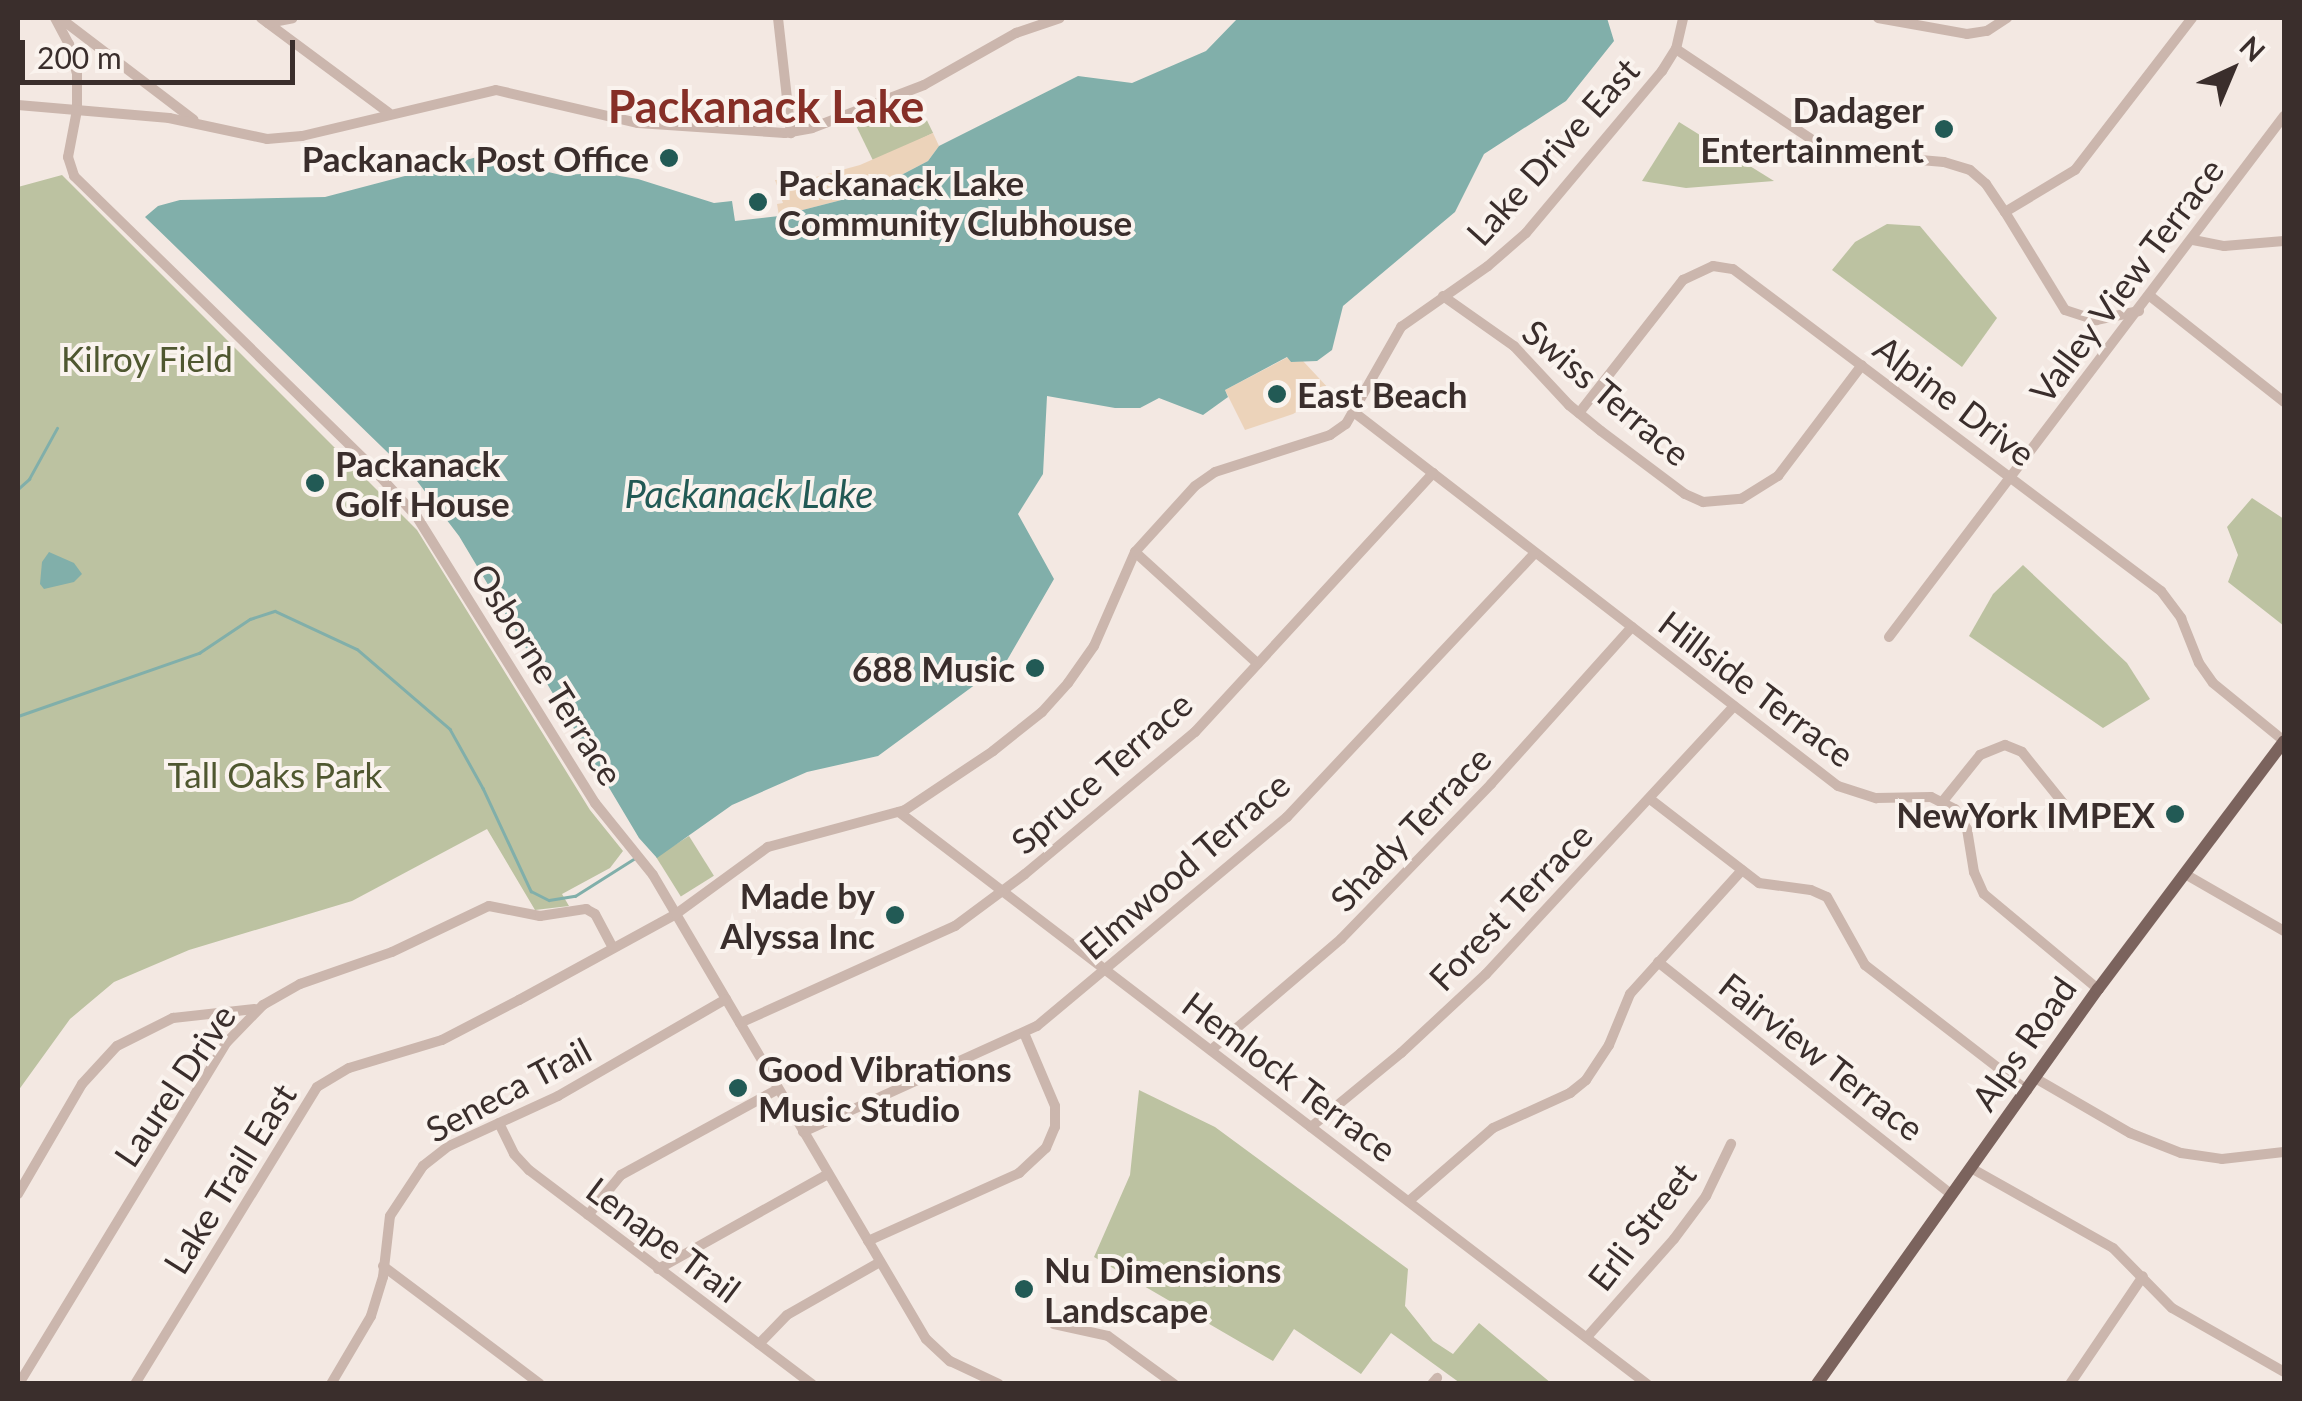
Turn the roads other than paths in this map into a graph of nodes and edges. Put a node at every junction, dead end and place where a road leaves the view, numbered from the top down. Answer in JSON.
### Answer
{"nodes":[{"id":1,"x":57,"y":18,"type":"edge"},
{"id":2,"x":293,"y":18,"type":"edge"},
{"id":3,"x":778,"y":18,"type":"edge"},
{"id":4,"x":1060,"y":18,"type":"edge"},
{"id":5,"x":1682,"y":18,"type":"edge"},
{"id":6,"x":1878,"y":18,"type":"edge"},
{"id":7,"x":2007,"y":18,"type":"edge"},
{"id":8,"x":2192,"y":18,"type":"edge"},
{"id":9,"x":265,"y":20,"type":"edge"},
{"id":10,"x":84,"y":36,"type":"junction"},
{"id":11,"x":1676,"y":49,"type":"junction"},
{"id":12,"x":74,"y":58,"type":"junction"},
{"id":13,"x":153,"y":89,"type":"junction"},
{"id":14,"x":18,"y":105,"type":"edge"},
{"id":15,"x":77,"y":110,"type":"junction"},
{"id":16,"x":389,"y":113,"type":"junction"},
{"id":17,"x":2284,"y":116,"type":"edge"},
{"id":18,"x":160,"y":117,"type":"junction"},
{"id":19,"x":201,"y":125,"type":"junction"},
{"id":20,"x":791,"y":133,"type":"junction"},
{"id":21,"x":2005,"y":212,"type":"junction"},
{"id":22,"x":2193,"y":240,"type":"junction"},
{"id":23,"x":2284,"y":242,"type":"edge"},
{"id":24,"x":1443,"y":296,"type":"junction"},
{"id":25,"x":2150,"y":296,"type":"junction"},
{"id":26,"x":2140,"y":310,"type":"junction"},
{"id":27,"x":1862,"y":365,"type":"junction"},
{"id":28,"x":2284,"y":402,"type":"edge"},
{"id":29,"x":1354,"y":413,"type":"junction"},
{"id":30,"x":1579,"y":413,"type":"junction"},
{"id":31,"x":1432,"y":473,"type":"junction"},
{"id":32,"x":2012,"y":478,"type":"junction"},
{"id":33,"x":1135,"y":552,"type":"junction"},
{"id":34,"x":1536,"y":552,"type":"junction"},
{"id":35,"x":1632,"y":627,"type":"junction"},
{"id":36,"x":1889,"y":636,"type":"dead end"},
{"id":37,"x":1258,"y":664,"type":"junction"},
{"id":38,"x":1734,"y":706,"type":"junction"},
{"id":39,"x":2284,"y":741,"type":"edge"},
{"id":40,"x":1650,"y":798,"type":"junction"},
{"id":41,"x":1942,"y":802,"type":"junction"},
{"id":42,"x":2064,"y":803,"type":"dead end"},
{"id":43,"x":899,"y":812,"type":"junction"},
{"id":44,"x":1742,"y":870,"type":"junction"},
{"id":45,"x":2185,"y":874,"type":"junction"},
{"id":46,"x":1004,"y":891,"type":"junction"},
{"id":47,"x":676,"y":914,"type":"junction"},
{"id":48,"x":2284,"y":931,"type":"edge"},
{"id":49,"x":613,"y":948,"type":"junction"},
{"id":50,"x":1658,"y":962,"type":"junction"},
{"id":51,"x":1106,"y":970,"type":"junction"},
{"id":52,"x":2098,"y":990,"type":"junction"},
{"id":53,"x":726,"y":999,"type":"junction"},
{"id":54,"x":258,"y":1009,"type":"junction"},
{"id":55,"x":740,"y":1022,"type":"junction"},
{"id":56,"x":1024,"y":1032,"type":"junction"},
{"id":57,"x":1211,"y":1050,"type":"junction"},
{"id":58,"x":2031,"y":1084,"type":"junction"},
{"id":59,"x":778,"y":1089,"type":"junction"},
{"id":60,"x":500,"y":1123,"type":"junction"},
{"id":61,"x":1311,"y":1127,"type":"junction"},
{"id":62,"x":803,"y":1132,"type":"junction"},
{"id":63,"x":1731,"y":1144,"type":"dead end"},
{"id":64,"x":2284,"y":1152,"type":"edge"},
{"id":65,"x":1971,"y":1168,"type":"junction"},
{"id":66,"x":828,"y":1174,"type":"junction"},
{"id":67,"x":18,"y":1194,"type":"edge"},
{"id":68,"x":1952,"y":1196,"type":"junction"},
{"id":69,"x":1409,"y":1201,"type":"junction"},
{"id":70,"x":588,"y":1215,"type":"junction"},
{"id":71,"x":868,"y":1241,"type":"junction"},
{"id":72,"x":880,"y":1262,"type":"junction"},
{"id":73,"x":383,"y":1266,"type":"junction"},
{"id":74,"x":658,"y":1269,"type":"junction"},
{"id":75,"x":2143,"y":1276,"type":"junction"},
{"id":76,"x":1054,"y":1324,"type":"dead end"},
{"id":77,"x":1587,"y":1337,"type":"junction"},
{"id":78,"x":759,"y":1344,"type":"junction"},
{"id":79,"x":2284,"y":1372,"type":"edge"},
{"id":80,"x":20,"y":1382,"type":"edge"},
{"id":81,"x":135,"y":1384,"type":"edge"},
{"id":82,"x":330,"y":1384,"type":"edge"},
{"id":83,"x":540,"y":1384,"type":"edge"},
{"id":84,"x":812,"y":1384,"type":"edge"},
{"id":85,"x":998,"y":1384,"type":"edge"},
{"id":86,"x":1174,"y":1384,"type":"edge"},
{"id":87,"x":1646,"y":1384,"type":"edge"},
{"id":88,"x":1817,"y":1384,"type":"edge"},
{"id":89,"x":2070,"y":1384,"type":"edge"}],
"edges":[{"from":1,"to":10,"type":"street"},
{"from":1,"to":12,"type":"street","name":"Osborne Terrace"},
{"from":2,"to":9,"type":"street"},
{"from":3,"to":20,"type":"street"},
{"from":4,"to":20,"type":"street"},
{"from":5,"to":11,"type":"street","name":"Lake Drive East"},
{"from":6,"to":7,"type":"street"},
{"from":8,"to":21,"type":"street"},
{"from":9,"to":16,"type":"street"},
{"from":10,"to":12,"type":"street"},
{"from":10,"to":13,"type":"street"},
{"from":11,"to":21,"type":"street"},
{"from":11,"to":24,"type":"street","name":"Lake Drive East"},
{"from":12,"to":15,"type":"street","name":"Osborne Terrace"},
{"from":13,"to":18,"type":"street"},
{"from":13,"to":19,"type":"street"},
{"from":14,"to":15,"type":"street"},
{"from":15,"to":18,"type":"street"},
{"from":15,"to":47,"type":"street","name":"Osborne Terrace"},
{"from":16,"to":19,"type":"street"},
{"from":16,"to":20,"type":"street"},
{"from":17,"to":22,"type":"street","name":"Valley View Terrace"},
{"from":18,"to":19,"type":"street"},
{"from":21,"to":26,"type":"street"},
{"from":22,"to":23,"type":"street"},
{"from":22,"to":25,"type":"street","name":"Valley View Terrace"},
{"from":24,"to":29,"type":"street","name":"Lake Drive East"},
{"from":24,"to":30,"type":"street","name":"Swiss Terrace"},
{"from":25,"to":26,"type":"street","name":"Valley View Terrace"},
{"from":25,"to":28,"type":"street"},
{"from":26,"to":32,"type":"street","name":"Valley View Terrace"},
{"from":27,"to":30,"type":"street","name":"Swiss Terrace"},
{"from":27,"to":30,"type":"street","name":"Alpine Drive"},
{"from":27,"to":32,"type":"street","name":"Alpine Drive"},
{"from":29,"to":31,"type":"street","name":"Hillside Terrace"},
{"from":29,"to":33,"type":"street","name":"Lake Drive East"},
{"from":31,"to":34,"type":"street","name":"Hillside Terrace"},
{"from":31,"to":37,"type":"street","name":"Spruce Terrace"},
{"from":32,"to":36,"type":"street","name":"Valley View Terrace"},
{"from":32,"to":39,"type":"street","name":"Alpine Drive"},
{"from":33,"to":37,"type":"street"},
{"from":33,"to":43,"type":"street","name":"Lake Drive East"},
{"from":34,"to":35,"type":"street","name":"Hillside Terrace"},
{"from":34,"to":51,"type":"street","name":"Elmwood Terrace"},
{"from":35,"to":38,"type":"street","name":"Hillside Terrace"},
{"from":35,"to":57,"type":"street","name":"Shady Terrace"},
{"from":37,"to":46,"type":"street","name":"Spruce Terrace"},
{"from":38,"to":40,"type":"street","name":"Forest Terrace"},
{"from":38,"to":41,"type":"street","name":"Hillside Terrace"},
{"from":39,"to":45,"type":"main road","name":"Alps Road"},
{"from":40,"to":44,"type":"street"},
{"from":40,"to":61,"type":"street","name":"Forest Terrace"},
{"from":41,"to":42,"type":"street"},
{"from":41,"to":52,"type":"street"},
{"from":43,"to":46,"type":"street","name":"Hemlock Terrace"},
{"from":43,"to":47,"type":"street","name":"Lake Drive East"},
{"from":44,"to":50,"type":"street"},
{"from":44,"to":58,"type":"street"},
{"from":45,"to":48,"type":"street"},
{"from":45,"to":52,"type":"main road","name":"Alps Road"},
{"from":46,"to":51,"type":"street","name":"Hemlock Terrace"},
{"from":46,"to":55,"type":"street","name":"Spruce Terrace"},
{"from":47,"to":49,"type":"street","name":"Lake Trail East"},
{"from":47,"to":53,"type":"street","name":"Osborne Terrace"},
{"from":49,"to":54,"type":"street","name":"Laurel Drive"},
{"from":49,"to":81,"type":"street","name":"Lake Trail East"},
{"from":50,"to":68,"type":"street","name":"Fairview Terrace"},
{"from":50,"to":69,"type":"street"},
{"from":51,"to":56,"type":"street","name":"Elmwood Terrace"},
{"from":51,"to":57,"type":"street","name":"Hemlock Terrace"},
{"from":52,"to":58,"type":"main road","name":"Alps Road"},
{"from":53,"to":55,"type":"street","name":"Osborne Terrace"},
{"from":53,"to":60,"type":"street","name":"Seneca Trail"},
{"from":54,"to":67,"type":"street"},
{"from":54,"to":80,"type":"street","name":"Laurel Drive"},
{"from":55,"to":59,"type":"street","name":"Osborne Terrace"},
{"from":56,"to":62,"type":"street","name":"Elmwood Terrace"},
{"from":56,"to":71,"type":"street"},
{"from":57,"to":61,"type":"street","name":"Hemlock Terrace"},
{"from":58,"to":64,"type":"street"},
{"from":58,"to":65,"type":"main road","name":"Alps Road"},
{"from":59,"to":62,"type":"street","name":"Osborne Terrace"},
{"from":59,"to":70,"type":"street"},
{"from":60,"to":70,"type":"street","name":"Lenape Trail"},
{"from":60,"to":73,"type":"street","name":"Seneca Trail"},
{"from":61,"to":69,"type":"street","name":"Hemlock Terrace"},
{"from":62,"to":66,"type":"street","name":"Osborne Terrace"},
{"from":63,"to":77,"type":"street","name":"Erli Street"},
{"from":65,"to":68,"type":"main road","name":"Alps Road"},
{"from":65,"to":75,"type":"street"},
{"from":66,"to":71,"type":"street","name":"Osborne Terrace"},
{"from":66,"to":74,"type":"street"},
{"from":68,"to":88,"type":"main road","name":"Alps Road"},
{"from":69,"to":77,"type":"street","name":"Hemlock Terrace"},
{"from":70,"to":74,"type":"street","name":"Lenape Trail"},
{"from":71,"to":72,"type":"street","name":"Osborne Terrace"},
{"from":72,"to":78,"type":"street"},
{"from":72,"to":85,"type":"street","name":"Osborne Terrace"},
{"from":73,"to":82,"type":"street","name":"Seneca Trail"},
{"from":73,"to":83,"type":"street"},
{"from":74,"to":78,"type":"street","name":"Lenape Trail"},
{"from":75,"to":79,"type":"street"},
{"from":75,"to":89,"type":"street"},
{"from":76,"to":86,"type":"street"},
{"from":77,"to":87,"type":"street","name":"Hemlock Terrace"},
{"from":78,"to":84,"type":"street","name":"Lenape Trail"}]}
